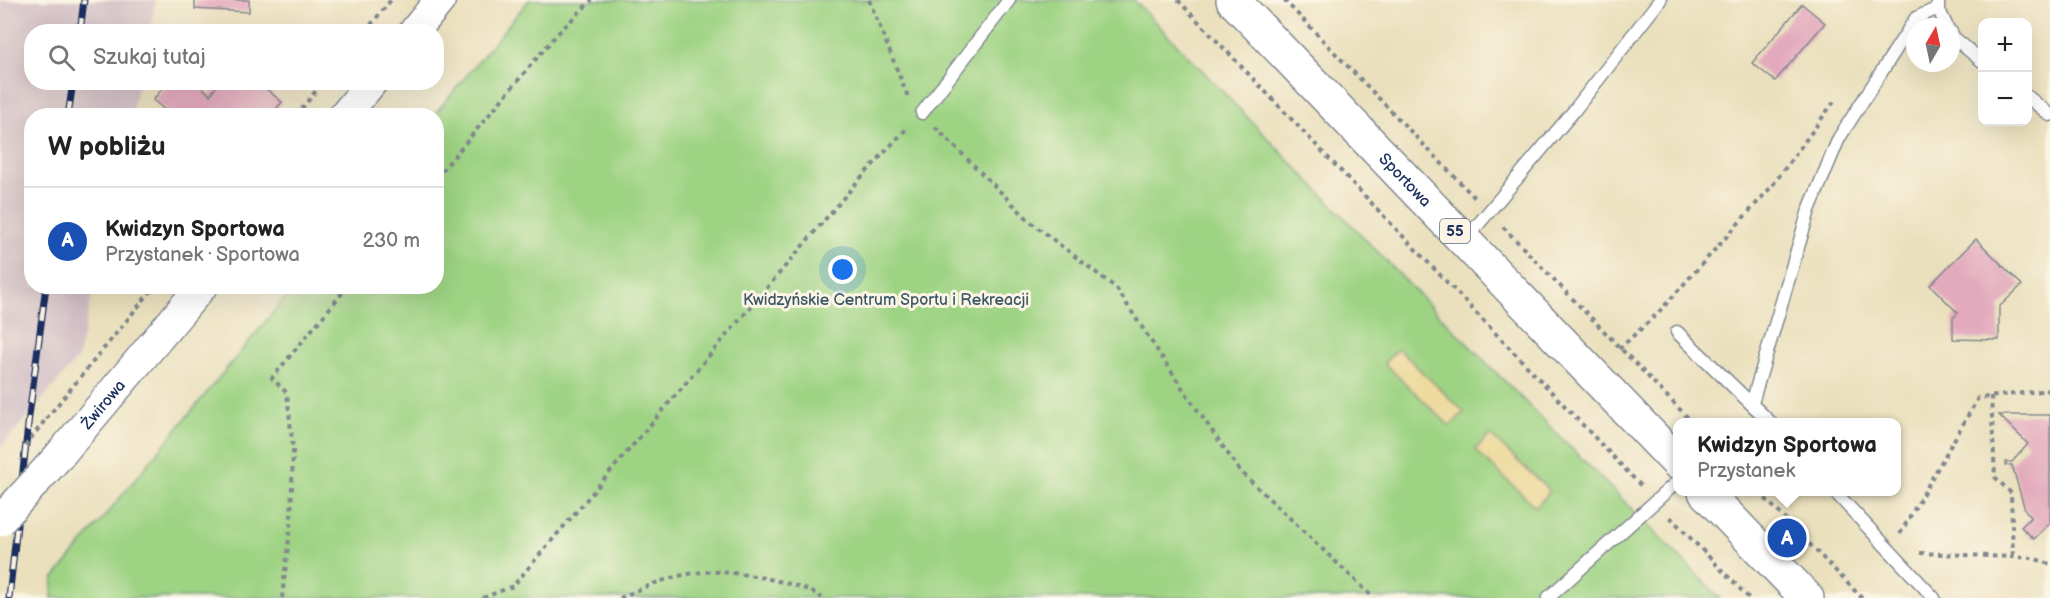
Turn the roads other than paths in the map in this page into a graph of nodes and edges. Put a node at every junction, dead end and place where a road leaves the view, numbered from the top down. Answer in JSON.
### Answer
{"nodes":[{"id":1,"x":440,"y":0,"type":"edge"},
{"id":2,"x":1009,"y":0,"type":"edge"},
{"id":3,"x":1233,"y":0,"type":"edge"},
{"id":4,"x":1660,"y":0,"type":"edge"},
{"id":5,"x":1938,"y":4,"type":"edge"},
{"id":6,"x":1943,"y":18,"type":"edge"},
{"id":7,"x":420,"y":24,"type":"edge"},
{"id":8,"x":1960,"y":43,"type":"edge"},
{"id":9,"x":1978,"y":57,"type":"edge"},
{"id":10,"x":365,"y":90,"type":"edge"},
{"id":11,"x":2032,"y":100,"type":"edge"},
{"id":12,"x":351,"y":108,"type":"edge"},
{"id":13,"x":922,"y":113,"type":"road end"},
{"id":14,"x":2050,"y":115,"type":"edge"},
{"id":15,"x":1464,"y":240,"type":"junction"},
{"id":16,"x":195,"y":294,"type":"edge"},
{"id":17,"x":1677,"y":332,"type":"dead end"},
{"id":18,"x":1752,"y":403,"type":"junction"},
{"id":19,"x":1766,"y":418,"type":"edge"},
{"id":20,"x":1673,"y":459,"type":"edge"},
{"id":21,"x":1673,"y":485,"type":"edge"},
{"id":22,"x":1709,"y":496,"type":"edge"},
{"id":23,"x":1839,"y":496,"type":"edge"},
{"id":24,"x":0,"y":521,"type":"edge"},
{"id":25,"x":1548,"y":598,"type":"edge"},
{"id":26,"x":1807,"y":598,"type":"edge"},
{"id":27,"x":1935,"y":598,"type":"edge"}],
"edges":[{"from":1,"to":7,"type":"street"},
{"from":2,"to":13,"type":"lane"},
{"from":3,"to":15,"type":"main road","name":"Sportowa","number":"55"},
{"from":4,"to":15,"type":"lane"},
{"from":5,"to":6,"type":"lane"},
{"from":5,"to":18,"type":"lane"},
{"from":8,"to":9,"type":"lane"},
{"from":10,"to":12,"type":"street"},
{"from":11,"to":14,"type":"lane"},
{"from":15,"to":20,"type":"main road","name":"Sportowa","number":"55"},
{"from":16,"to":24,"type":"street","name":"Żwirowa","bridge":true},
{"from":17,"to":18,"type":"lane"},
{"from":18,"to":19,"type":"lane"},
{"from":21,"to":25,"type":"lane"},
{"from":22,"to":26,"type":"main road"},
{"from":23,"to":27,"type":"lane"}]}
